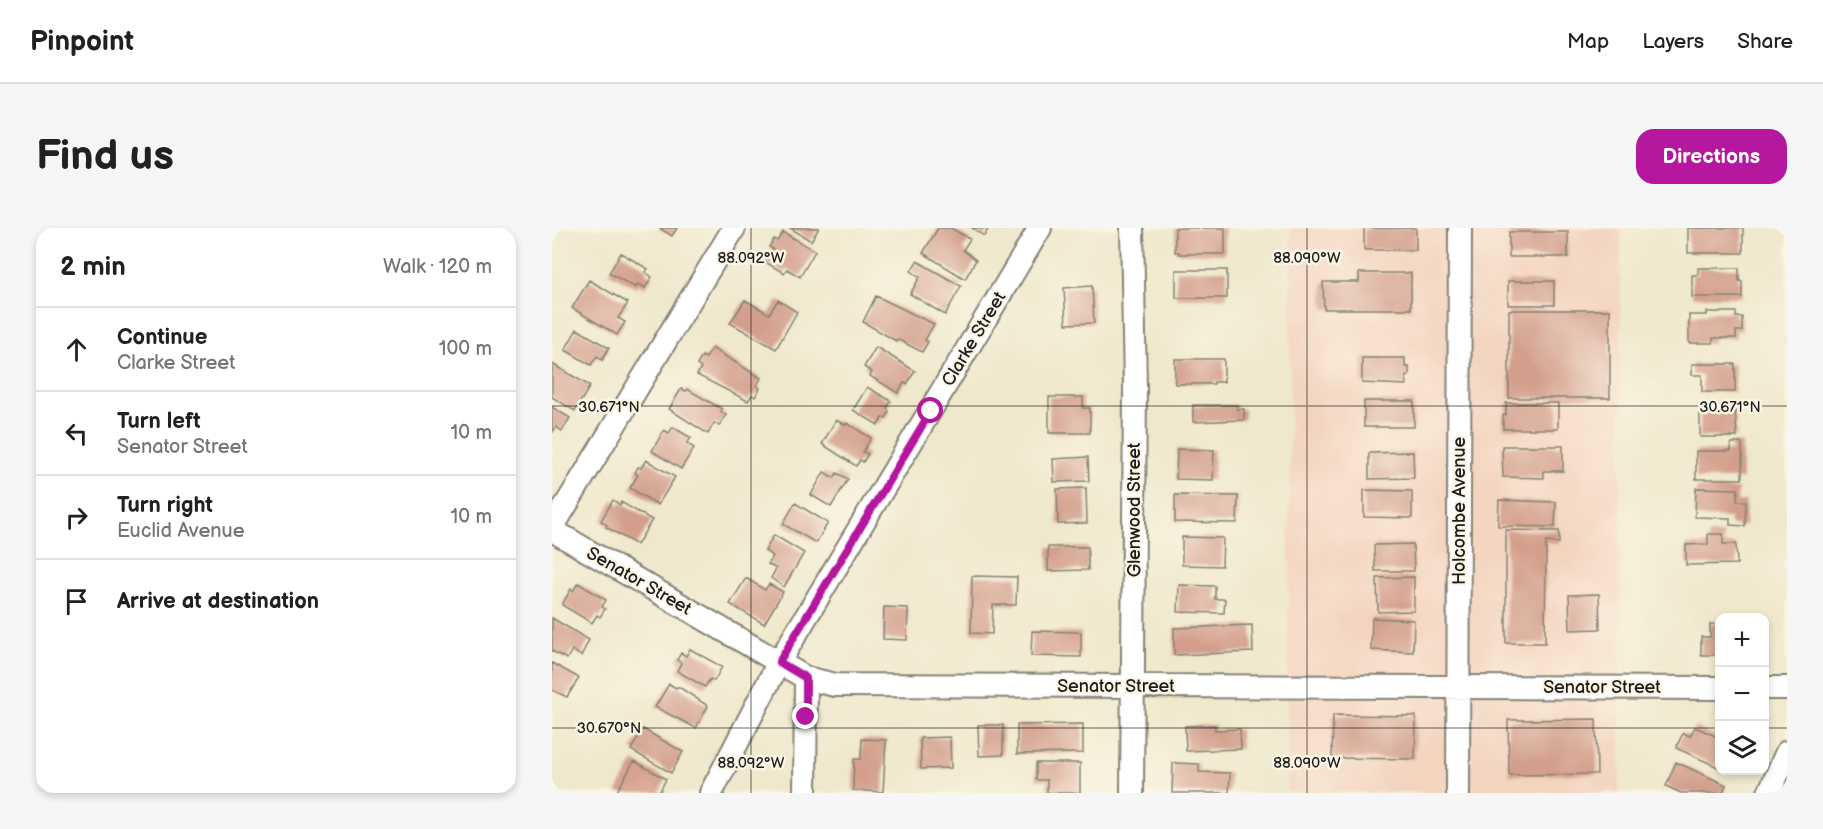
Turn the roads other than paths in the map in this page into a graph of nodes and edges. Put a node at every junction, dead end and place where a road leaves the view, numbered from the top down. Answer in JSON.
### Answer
{"nodes":[{"id":1,"x":734,"y":228,"type":"edge"},
{"id":2,"x":1040,"y":228,"type":"edge"},
{"id":3,"x":1132,"y":228,"type":"edge"},
{"id":4,"x":1460,"y":228,"type":"edge"},
{"id":5,"x":552,"y":530,"type":"edge"},
{"id":6,"x":779,"y":662,"type":"junction"},
{"id":7,"x":806,"y":678,"type":"junction"},
{"id":8,"x":1133,"y":686,"type":"junction"},
{"id":9,"x":1458,"y":687,"type":"junction"},
{"id":10,"x":1715,"y":688,"type":"edge"},
{"id":11,"x":1769,"y":688,"type":"edge"},
{"id":12,"x":1787,"y":688,"type":"edge"},
{"id":13,"x":1787,"y":752,"type":"edge"},
{"id":14,"x":711,"y":793,"type":"edge"},
{"id":15,"x":805,"y":793,"type":"edge"},
{"id":16,"x":1132,"y":793,"type":"edge"},
{"id":17,"x":1458,"y":793,"type":"edge"},
{"id":18,"x":1769,"y":793,"type":"edge"}],
"edges":[{"from":1,"to":5,"type":"street"},
{"from":2,"to":6,"type":"street","name":"Clarke Street"},
{"from":3,"to":8,"type":"street","name":"Glenwood Street"},
{"from":4,"to":9,"type":"street","name":"Holcombe Avenue"},
{"from":5,"to":6,"type":"street","name":"Senator Street"},
{"from":6,"to":7,"type":"street","name":"Senator Street"},
{"from":6,"to":14,"type":"street","name":"Clarke Street"},
{"from":7,"to":8,"type":"street","name":"Senator Street"},
{"from":7,"to":15,"type":"street"},
{"from":8,"to":9,"type":"street","name":"Senator Street"},
{"from":8,"to":16,"type":"street","name":"Glenwood Street"},
{"from":9,"to":10,"type":"street","name":"Senator Street"},
{"from":9,"to":17,"type":"street","name":"Holcombe Avenue"},
{"from":11,"to":12,"type":"street"},
{"from":13,"to":18,"type":"street"}]}
